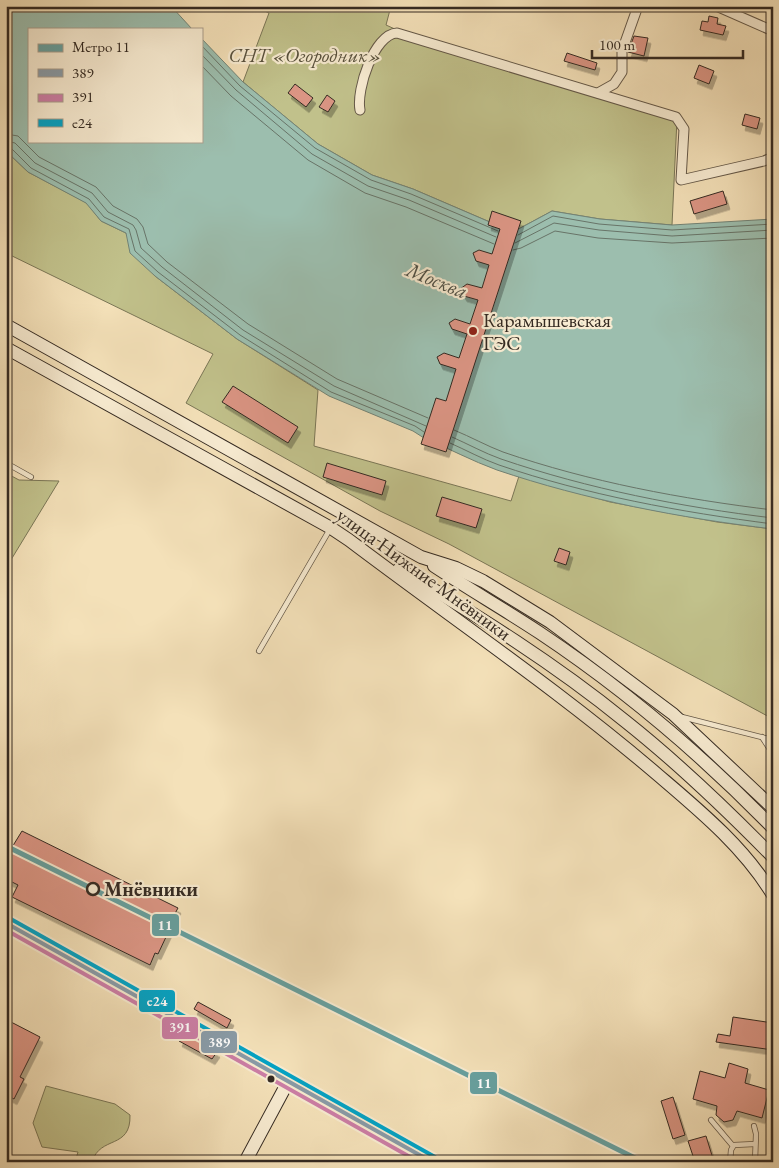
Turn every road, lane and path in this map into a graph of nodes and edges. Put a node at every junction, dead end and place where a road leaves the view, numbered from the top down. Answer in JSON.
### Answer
{"nodes":[{"id":1,"x":638,"y":6,"type":"edge"},
{"id":2,"x":716,"y":6,"type":"edge"},
{"id":3,"x":773,"y":31,"type":"edge"},
{"id":4,"x":598,"y":92,"type":"junction"},
{"id":5,"x":360,"y":110,"type":"dead end"},
{"id":6,"x":773,"y":157,"type":"edge"},
{"id":7,"x":6,"y":324,"type":"edge"},
{"id":8,"x":6,"y":348,"type":"edge"},
{"id":9,"x":94,"y":373,"type":"junction"},
{"id":10,"x":84,"y":390,"type":"junction"},
{"id":11,"x":6,"y":463,"type":"edge"},
{"id":12,"x":31,"y":477,"type":"dead end"},
{"id":13,"x":331,"y":528,"type":"junction"},
{"id":14,"x":350,"y":540,"type":"junction"},
{"id":15,"x":421,"y":557,"type":"junction"},
{"id":16,"x":259,"y":651,"type":"dead end"},
{"id":17,"x":673,"y":714,"type":"junction"},
{"id":18,"x":762,"y":737,"type":"junction"},
{"id":19,"x":772,"y":741,"type":"edge"},
{"id":20,"x":773,"y":754,"type":"edge"},
{"id":21,"x":773,"y":808,"type":"edge"},
{"id":22,"x":773,"y":828,"type":"edge"},
{"id":23,"x":773,"y":857,"type":"edge"},
{"id":24,"x":773,"y":895,"type":"edge"},
{"id":25,"x":6,"y":922,"type":"edge"},
{"id":26,"x":289,"y":1080,"type":"junction"},
{"id":27,"x":711,"y":1120,"type":"dead end"},
{"id":28,"x":754,"y":1126,"type":"dead end"},
{"id":29,"x":755,"y":1144,"type":"junction"},
{"id":30,"x":733,"y":1146,"type":"junction"},
{"id":31,"x":245,"y":1162,"type":"edge"},
{"id":32,"x":432,"y":1162,"type":"edge"},
{"id":33,"x":730,"y":1162,"type":"edge"},
{"id":34,"x":755,"y":1162,"type":"edge"}],
"edges":[{"from":1,"to":4,"type":"street"},
{"from":2,"to":3,"type":"street"},
{"from":4,"to":5,"type":"street"},
{"from":4,"to":6,"type":"street"},
{"from":7,"to":9,"type":"main road","name":"улица Нижние Мнёвники"},
{"from":8,"to":10,"type":"main road","name":"улица Нижние Мнёвники"},
{"from":9,"to":10,"type":"main road"},
{"from":9,"to":15,"type":"main road","name":"улица Нижние Мнёвники"},
{"from":10,"to":13,"type":"main road","name":"улица Нижние Мнёвники"},
{"from":11,"to":12,"type":"lane"},
{"from":13,"to":14,"type":"main road","name":"улица Нижние Мнёвники"},
{"from":13,"to":16,"type":"lane"},
{"from":14,"to":23,"type":"main road"},
{"from":14,"to":24,"type":"main road","name":"улица Нижние Мнёвники"},
{"from":15,"to":17,"type":"main road","name":"улица Нижние Мнёвники"},
{"from":15,"to":22,"type":"main road"},
{"from":17,"to":18,"type":"lane"},
{"from":17,"to":21,"type":"main road","name":"улица Нижние Мнёвники"},
{"from":18,"to":19,"type":"lane"},
{"from":18,"to":20,"type":"lane"},
{"from":25,"to":26,"type":"main road"},
{"from":26,"to":31,"type":"main road"},
{"from":26,"to":32,"type":"main road"},
{"from":27,"to":30,"type":"lane"},
{"from":28,"to":29,"type":"lane"},
{"from":29,"to":30,"type":"lane"},
{"from":29,"to":34,"type":"lane"},
{"from":30,"to":33,"type":"lane"}]}
